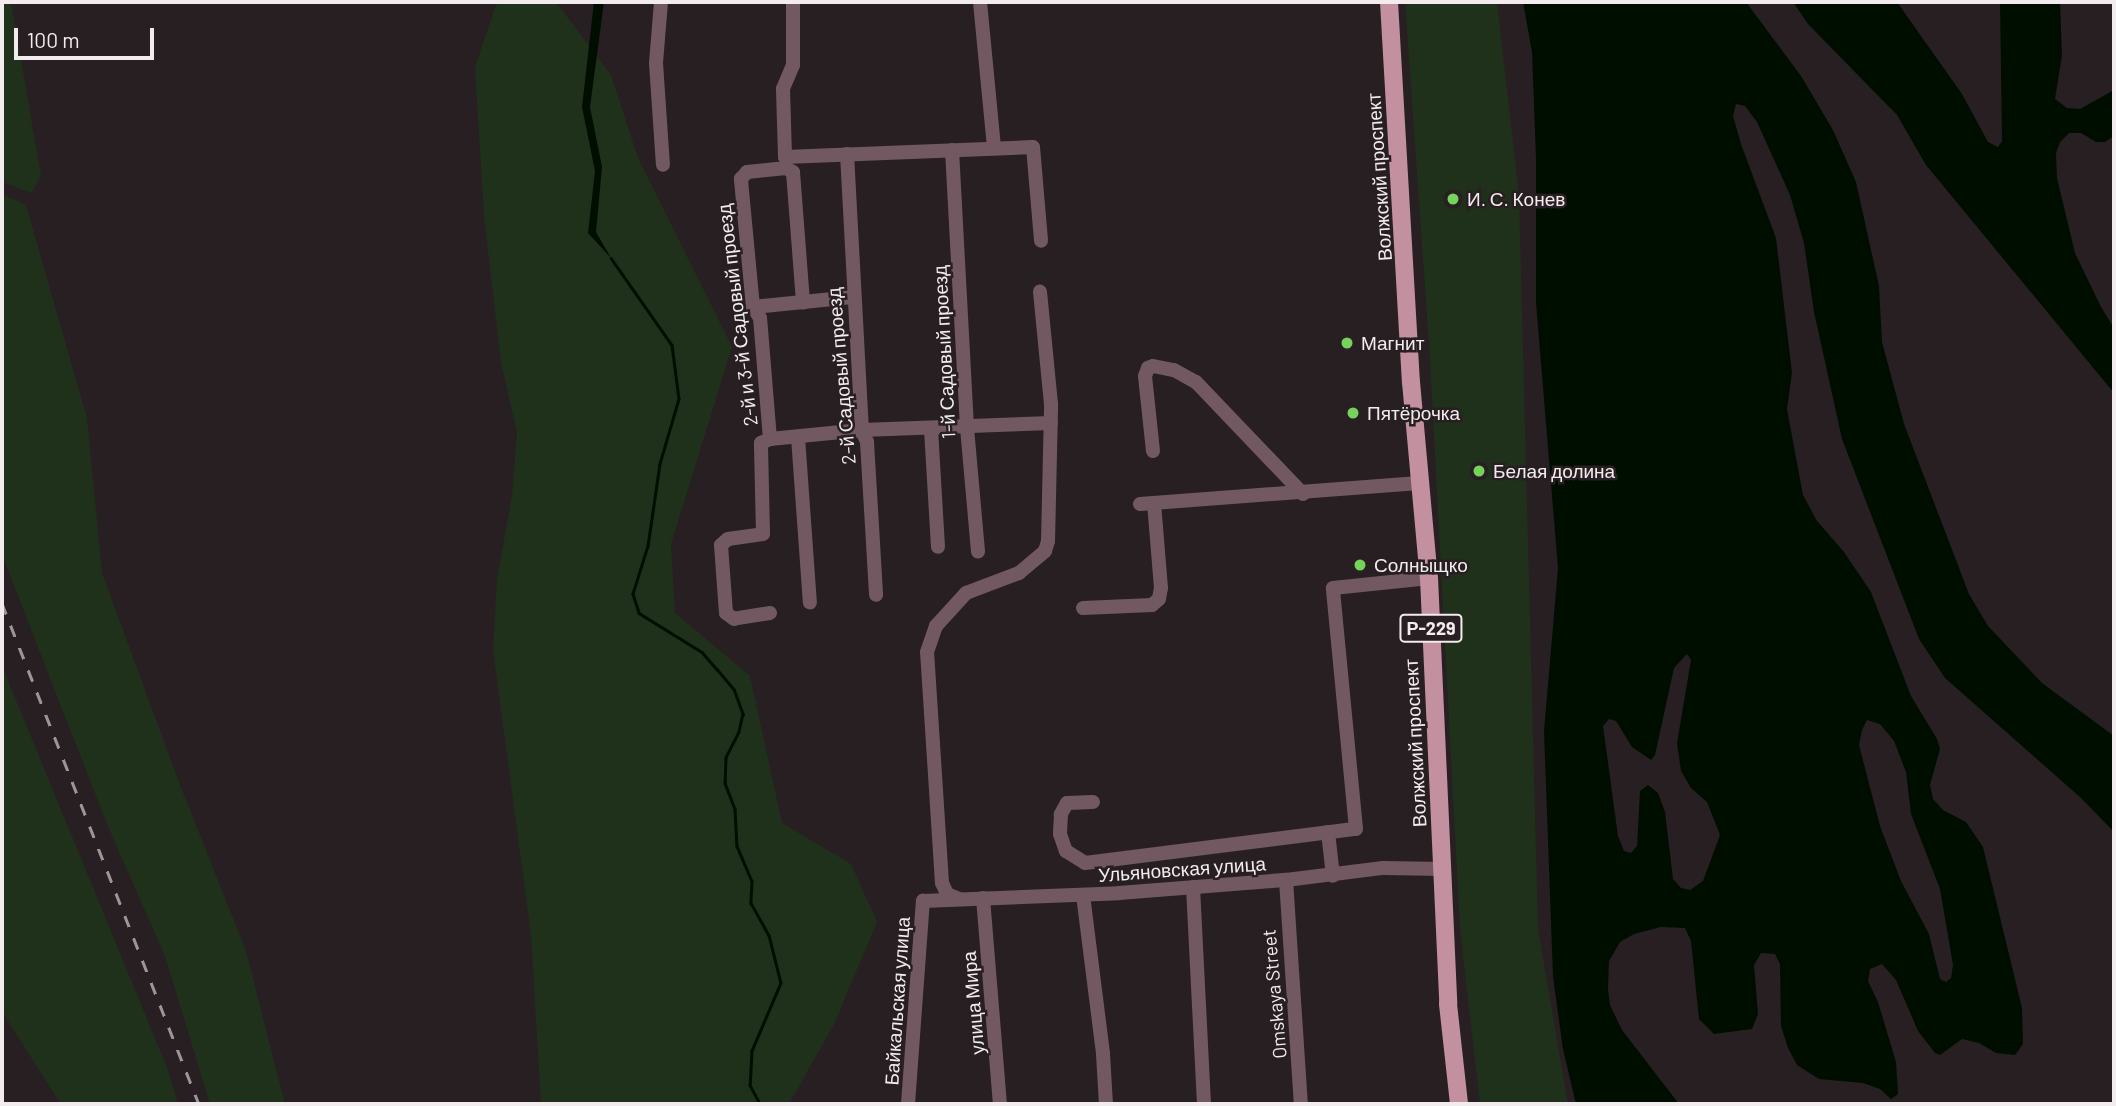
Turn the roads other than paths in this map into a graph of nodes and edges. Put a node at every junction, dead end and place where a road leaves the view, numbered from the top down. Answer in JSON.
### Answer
{"nodes":[{"id":1,"x":661,"y":2,"type":"edge"},
{"id":2,"x":793,"y":2,"type":"edge"},
{"id":3,"x":980,"y":2,"type":"edge"},
{"id":4,"x":1389,"y":2,"type":"edge"},
{"id":5,"x":994,"y":148,"type":"junction"},
{"id":6,"x":952,"y":150,"type":"junction"},
{"id":7,"x":847,"y":153,"type":"junction"},
{"id":8,"x":663,"y":165,"type":"dead end"},
{"id":9,"x":1041,"y":241,"type":"dead end"},
{"id":10,"x":1040,"y":292,"type":"dead end"},
{"id":11,"x":853,"y":297,"type":"junction"},
{"id":12,"x":803,"y":303,"type":"junction"},
{"id":13,"x":753,"y":307,"type":"junction"},
{"id":14,"x":1051,"y":423,"type":"junction"},
{"id":15,"x":967,"y":428,"type":"junction"},
{"id":16,"x":931,"y":429,"type":"junction"},
{"id":17,"x":862,"y":430,"type":"junction"},
{"id":18,"x":798,"y":437,"type":"junction"},
{"id":19,"x":770,"y":439,"type":"junction"},
{"id":20,"x":1153,"y":451,"type":"dead end"},
{"id":21,"x":1422,"y":483,"type":"junction"},
{"id":22,"x":1303,"y":494,"type":"junction"},
{"id":23,"x":938,"y":547,"type":"dead end"},
{"id":24,"x":978,"y":552,"type":"dead end"},
{"id":25,"x":1429,"y":578,"type":"junction"},
{"id":26,"x":876,"y":595,"type":"dead end"},
{"id":27,"x":810,"y":603,"type":"dead end"},
{"id":28,"x":1083,"y":608,"type":"dead end"},
{"id":29,"x":770,"y":612,"type":"dead end"},
{"id":30,"x":1093,"y":802,"type":"dead end"},
{"id":31,"x":1328,"y":832,"type":"junction"},
{"id":32,"x":1443,"y":869,"type":"junction"},
{"id":33,"x":1333,"y":876,"type":"junction"},
{"id":34,"x":1286,"y":880,"type":"junction"},
{"id":35,"x":1193,"y":887,"type":"junction"},
{"id":36,"x":1083,"y":895,"type":"junction"},
{"id":37,"x":983,"y":898,"type":"junction"},
{"id":38,"x":959,"y":899,"type":"junction"},
{"id":39,"x":923,"y":901,"type":"joint"},
{"id":40,"x":908,"y":1104,"type":"edge"},
{"id":41,"x":1000,"y":1104,"type":"edge"},
{"id":42,"x":1106,"y":1104,"type":"edge"},
{"id":43,"x":1204,"y":1104,"type":"edge"},
{"id":44,"x":1301,"y":1104,"type":"edge"},
{"id":45,"x":1459,"y":1104,"type":"edge"}],
"edges":[{"from":1,"to":8,"type":"street"},
{"from":2,"to":7,"type":"street"},
{"from":3,"to":5,"type":"street"},
{"from":4,"to":21,"type":"main road","name":"Волжский проспект","number":"Р-229"},
{"from":5,"to":6,"type":"street"},
{"from":5,"to":9,"type":"street"},
{"from":6,"to":7,"type":"street"},
{"from":6,"to":15,"type":"street","name":"1-й Садовый проезд"},
{"from":7,"to":11,"type":"street","name":"2-й Садовый проезд"},
{"from":10,"to":14,"type":"street"},
{"from":11,"to":12,"type":"street"},
{"from":11,"to":17,"type":"street","name":"2-й Садовый проезд"},
{"from":12,"to":13,"type":"street"},
{"from":12,"to":13,"type":"street","name":"2-й и 3-й Садовый проезд"},
{"from":13,"to":19,"type":"street","name":"2-й и 3-й Садовый проезд"},
{"from":14,"to":15,"type":"street","name":"2-й и 3-й Садовый проезд"},
{"from":14,"to":38,"type":"street"},
{"from":15,"to":16,"type":"street","name":"2-й и 3-й Садовый проезд"},
{"from":15,"to":24,"type":"street","name":"1-й Садовый проезд"},
{"from":16,"to":17,"type":"street","name":"2-й и 3-й Садовый проезд"},
{"from":16,"to":23,"type":"street"},
{"from":17,"to":18,"type":"street","name":"2-й и 3-й Садовый проезд"},
{"from":17,"to":26,"type":"street","name":"2-й Садовый проезд"},
{"from":18,"to":19,"type":"street","name":"2-й и 3-й Садовый проезд"},
{"from":18,"to":27,"type":"street"},
{"from":19,"to":29,"type":"street"},
{"from":20,"to":22,"type":"street"},
{"from":21,"to":22,"type":"street"},
{"from":21,"to":25,"type":"main road","name":"Волжский проспект","number":"Р-229"},
{"from":22,"to":28,"type":"street"},
{"from":25,"to":31,"type":"street"},
{"from":25,"to":32,"type":"main road","name":"Волжский проспект","number":"Р-229"},
{"from":30,"to":31,"type":"street"},
{"from":31,"to":33,"type":"street"},
{"from":32,"to":33,"type":"street","name":"Ульяновская улица"},
{"from":32,"to":45,"type":"main road","name":"Волжский проспект","number":"Р-229"},
{"from":33,"to":34,"type":"street","name":"Ульяновская улица"},
{"from":34,"to":35,"type":"street","name":"Ульяновская улица"},
{"from":34,"to":44,"type":"street","name":"Omskaya Street"},
{"from":35,"to":36,"type":"street","name":"Ульяновская улица"},
{"from":35,"to":43,"type":"street"},
{"from":36,"to":37,"type":"street","name":"Ульяновская улица"},
{"from":36,"to":42,"type":"street"},
{"from":37,"to":38,"type":"street","name":"Ульяновская улица"},
{"from":37,"to":41,"type":"street","name":"улица Мира"},
{"from":38,"to":39,"type":"street","name":"Ульяновская улица"},
{"from":39,"to":40,"type":"street","name":"Байкальская улица"}]}
